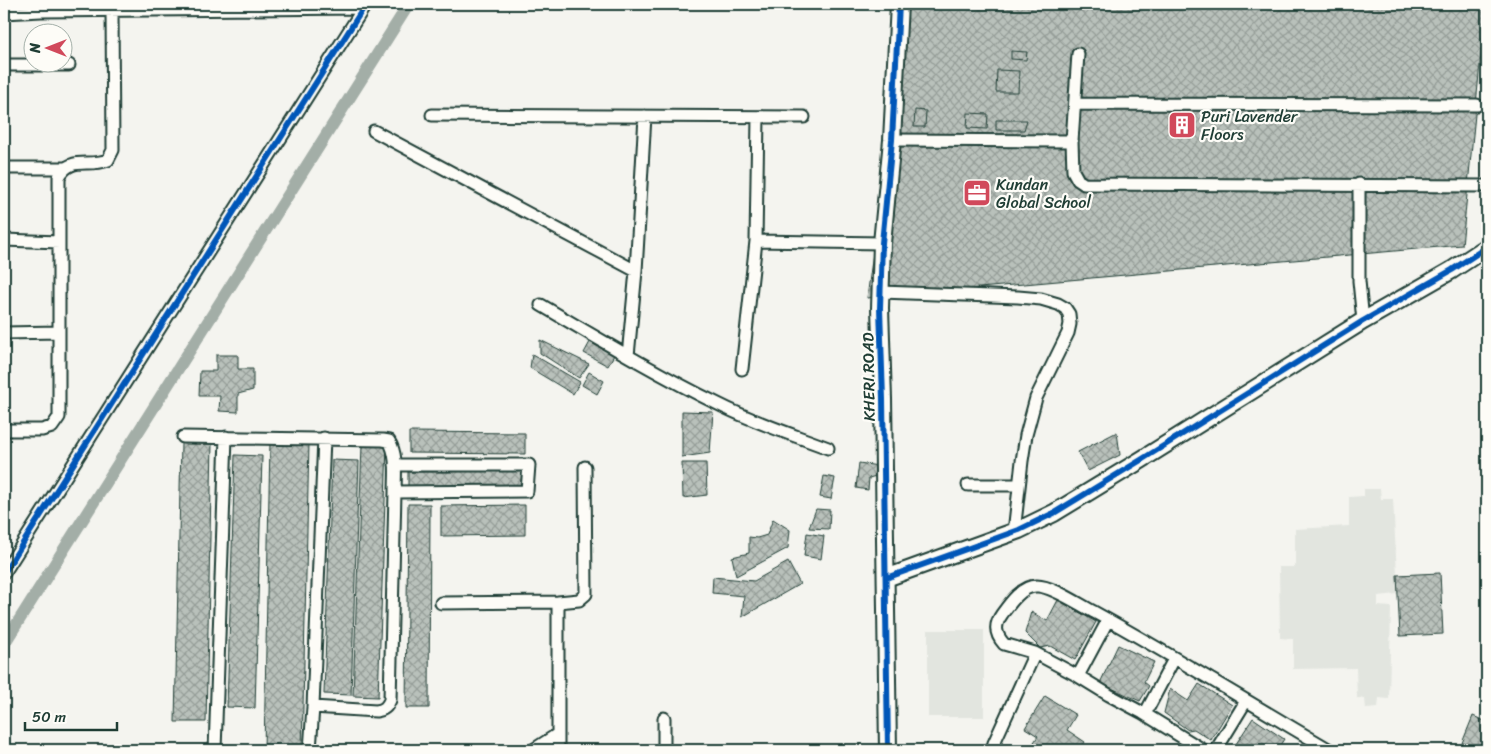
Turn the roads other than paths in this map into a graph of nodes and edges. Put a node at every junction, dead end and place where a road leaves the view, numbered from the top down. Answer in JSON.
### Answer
{"nodes":[{"id":1,"x":899,"y":4,"type":"edge"},
{"id":2,"x":364,"y":6,"type":"edge"},
{"id":3,"x":170,"y":7,"type":"edge"},
{"id":4,"x":112,"y":11,"type":"junction"},
{"id":5,"x":4,"y":13,"type":"edge"},
{"id":6,"x":1078,"y":54,"type":"dead end"},
{"id":7,"x":4,"y":65,"type":"edge"},
{"id":8,"x":22,"y":65,"type":"edge"},
{"id":9,"x":1074,"y":104,"type":"junction"},
{"id":10,"x":1477,"y":105,"type":"dead end"},
{"id":11,"x":432,"y":115,"type":"dead end"},
{"id":12,"x":644,"y":116,"type":"junction"},
{"id":13,"x":758,"y":116,"type":"junction"},
{"id":14,"x":804,"y":117,"type":"dead end"},
{"id":15,"x":374,"y":131,"type":"dead end"},
{"id":16,"x":892,"y":140,"type":"junction"},
{"id":17,"x":1072,"y":141,"type":"junction"},
{"id":18,"x":4,"y":168,"type":"edge"},
{"id":19,"x":64,"y":168,"type":"junction"},
{"id":20,"x":1359,"y":184,"type":"junction"},
{"id":21,"x":1487,"y":186,"type":"edge"},
{"id":22,"x":4,"y":240,"type":"edge"},
{"id":23,"x":756,"y":241,"type":"junction"},
{"id":24,"x":59,"y":242,"type":"junction"},
{"id":25,"x":882,"y":242,"type":"junction"},
{"id":26,"x":1487,"y":247,"type":"edge"},
{"id":27,"x":636,"y":271,"type":"junction"},
{"id":28,"x":881,"y":292,"type":"junction"},
{"id":29,"x":541,"y":305,"type":"dead end"},
{"id":30,"x":1363,"y":320,"type":"junction"},
{"id":31,"x":59,"y":332,"type":"junction"},
{"id":32,"x":4,"y":333,"type":"edge"},
{"id":33,"x":628,"y":356,"type":"junction"},
{"id":34,"x":742,"y":369,"type":"dead end"},
{"id":35,"x":4,"y":430,"type":"edge"},
{"id":36,"x":182,"y":437,"type":"dead end"},
{"id":37,"x":226,"y":437,"type":"junction"},
{"id":38,"x":324,"y":438,"type":"junction"},
{"id":39,"x":828,"y":448,"type":"dead end"},
{"id":40,"x":395,"y":465,"type":"junction"},
{"id":41,"x":585,"y":468,"type":"dead end"},
{"id":42,"x":968,"y":485,"type":"dead end"},
{"id":43,"x":1019,"y":485,"type":"junction"},
{"id":44,"x":395,"y":492,"type":"junction"},
{"id":45,"x":1014,"y":532,"type":"junction"},
{"id":46,"x":4,"y":573,"type":"edge"},
{"id":47,"x":886,"y":578,"type":"junction"},
{"id":48,"x":558,"y":602,"type":"junction"},
{"id":49,"x":441,"y":603,"type":"dead end"},
{"id":50,"x":1108,"y":620,"type":"junction"},
{"id":51,"x":1035,"y":653,"type":"junction"},
{"id":52,"x":1174,"y":658,"type":"junction"},
{"id":53,"x":1078,"y":676,"type":"junction"},
{"id":54,"x":1246,"y":701,"type":"junction"},
{"id":55,"x":313,"y":707,"type":"junction"},
{"id":56,"x":1145,"y":714,"type":"junction"},
{"id":57,"x":664,"y":718,"type":"dead end"},
{"id":58,"x":558,"y":734,"type":"junction"},
{"id":59,"x":996,"y":748,"type":"edge"},
{"id":60,"x":1324,"y":749,"type":"edge"},
{"id":61,"x":215,"y":750,"type":"edge"},
{"id":62,"x":310,"y":750,"type":"edge"},
{"id":63,"x":533,"y":750,"type":"edge"},
{"id":64,"x":558,"y":750,"type":"edge"},
{"id":65,"x":664,"y":750,"type":"edge"},
{"id":66,"x":888,"y":750,"type":"edge"},
{"id":67,"x":1203,"y":750,"type":"edge"},
{"id":68,"x":1216,"y":750,"type":"edge"}],
"edges":[{"from":1,"to":16,"type":"street","name":"KHERI ROAD"},
{"from":2,"to":3,"type":"street"},
{"from":2,"to":46,"type":"street"},
{"from":3,"to":4,"type":"street"},
{"from":4,"to":5,"type":"street"},
{"from":4,"to":19,"type":"street"},
{"from":6,"to":9,"type":"street"},
{"from":7,"to":8,"type":"street"},
{"from":9,"to":10,"type":"street"},
{"from":9,"to":17,"type":"street"},
{"from":11,"to":12,"type":"street"},
{"from":12,"to":13,"type":"street"},
{"from":12,"to":27,"type":"street"},
{"from":13,"to":14,"type":"street"},
{"from":13,"to":23,"type":"street"},
{"from":15,"to":27,"type":"street"},
{"from":16,"to":17,"type":"street"},
{"from":16,"to":25,"type":"street","name":"KHERI ROAD"},
{"from":17,"to":20,"type":"street"},
{"from":18,"to":19,"type":"street"},
{"from":19,"to":24,"type":"street"},
{"from":20,"to":21,"type":"street"},
{"from":20,"to":30,"type":"street"},
{"from":22,"to":24,"type":"street"},
{"from":23,"to":25,"type":"street"},
{"from":23,"to":34,"type":"street"},
{"from":24,"to":31,"type":"street"},
{"from":25,"to":28,"type":"street","name":"KHERI ROAD"},
{"from":26,"to":30,"type":"street"},
{"from":27,"to":33,"type":"street"},
{"from":28,"to":43,"type":"street"},
{"from":28,"to":47,"type":"street","name":"KHERI ROAD"},
{"from":29,"to":33,"type":"street"},
{"from":30,"to":45,"type":"street"},
{"from":31,"to":32,"type":"street"},
{"from":31,"to":35,"type":"street"},
{"from":33,"to":39,"type":"street"},
{"from":36,"to":37,"type":"street"},
{"from":37,"to":38,"type":"street"},
{"from":37,"to":61,"type":"street"},
{"from":38,"to":40,"type":"street"},
{"from":38,"to":55,"type":"street"},
{"from":40,"to":44,"type":"street"},
{"from":40,"to":44,"type":"street"},
{"from":41,"to":48,"type":"street"},
{"from":42,"to":43,"type":"street"},
{"from":43,"to":45,"type":"street"},
{"from":44,"to":55,"type":"street"},
{"from":45,"to":47,"type":"street"},
{"from":47,"to":66,"type":"street","name":"KHERI ROAD"},
{"from":48,"to":49,"type":"street"},
{"from":48,"to":58,"type":"street"},
{"from":50,"to":51,"type":"street"},
{"from":50,"to":52,"type":"street"},
{"from":50,"to":53,"type":"street"},
{"from":51,"to":53,"type":"street"},
{"from":51,"to":59,"type":"street"},
{"from":52,"to":54,"type":"street"},
{"from":52,"to":56,"type":"street"},
{"from":53,"to":56,"type":"street"},
{"from":54,"to":60,"type":"street"},
{"from":54,"to":68,"type":"street"},
{"from":55,"to":62,"type":"street"},
{"from":56,"to":67,"type":"street"},
{"from":57,"to":65,"type":"street"},
{"from":58,"to":63,"type":"street"},
{"from":58,"to":64,"type":"street"}]}
